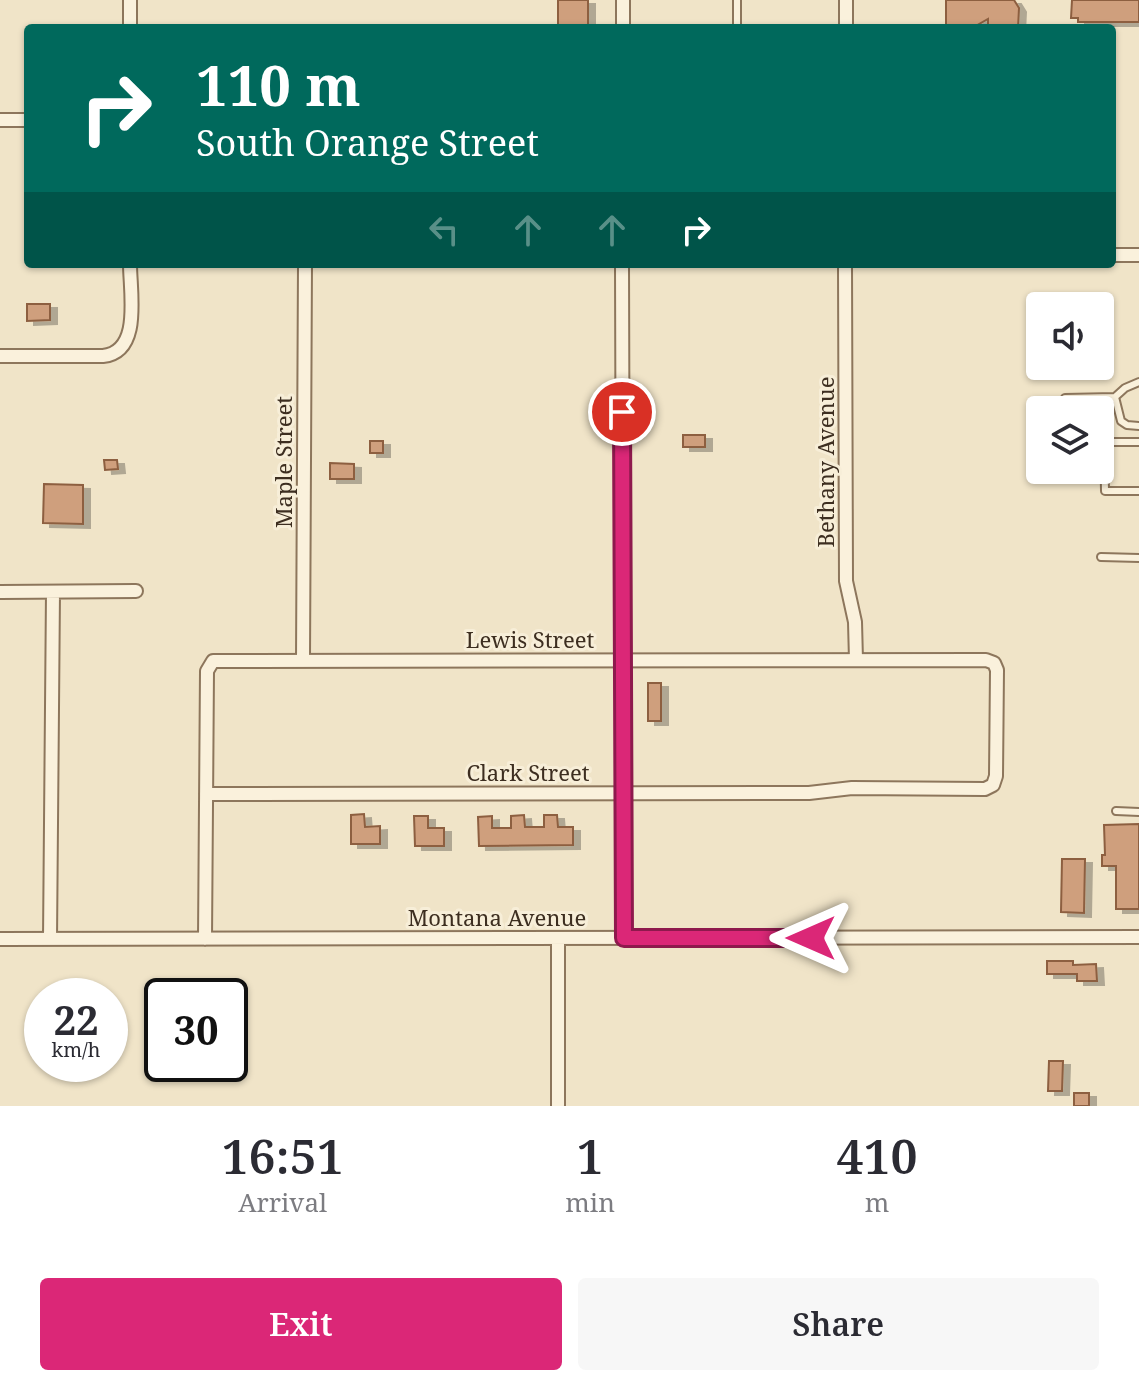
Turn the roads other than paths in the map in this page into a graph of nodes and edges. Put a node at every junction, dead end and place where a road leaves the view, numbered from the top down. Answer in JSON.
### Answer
{"nodes":[{"id":1,"x":130,"y":0,"type":"edge"},
{"id":2,"x":623,"y":0,"type":"edge"},
{"id":3,"x":737,"y":0,"type":"edge"},
{"id":4,"x":846,"y":0,"type":"edge"},
{"id":5,"x":130,"y":24,"type":"edge"},
{"id":6,"x":623,"y":24,"type":"edge"},
{"id":7,"x":737,"y":24,"type":"edge"},
{"id":8,"x":846,"y":24,"type":"edge"},
{"id":9,"x":0,"y":120,"type":"edge"},
{"id":10,"x":24,"y":120,"type":"edge"},
{"id":11,"x":1116,"y":255,"type":"edge"},
{"id":12,"x":1139,"y":255,"type":"edge"},
{"id":13,"x":130,"y":268,"type":"edge"},
{"id":14,"x":305,"y":268,"type":"edge"},
{"id":15,"x":622,"y":268,"type":"edge"},
{"id":16,"x":845,"y":268,"type":"edge"},
{"id":17,"x":0,"y":356,"type":"edge"},
{"id":18,"x":1139,"y":382,"type":"edge"},
{"id":19,"x":1115,"y":397,"type":"joint"},
{"id":20,"x":1139,"y":426,"type":"edge"},
{"id":21,"x":1139,"y":442,"type":"edge"},
{"id":22,"x":1139,"y":491,"type":"edge"},
{"id":23,"x":1101,"y":557,"type":"dead end"},
{"id":24,"x":1139,"y":558,"type":"edge"},
{"id":25,"x":136,"y":591,"type":"dead end"},
{"id":26,"x":0,"y":592,"type":"edge"},
{"id":27,"x":53,"y":592,"type":"junction"},
{"id":28,"x":303,"y":660,"type":"junction"},
{"id":29,"x":622,"y":660,"type":"junction"},
{"id":30,"x":856,"y":660,"type":"junction"},
{"id":31,"x":993,"y":785,"type":"joint"},
{"id":32,"x":624,"y":793,"type":"junction"},
{"id":33,"x":206,"y":794,"type":"junction"},
{"id":34,"x":1116,"y":811,"type":"dead end"},
{"id":35,"x":1139,"y":812,"type":"edge"},
{"id":36,"x":1139,"y":937,"type":"edge"},
{"id":37,"x":558,"y":938,"type":"junction"},
{"id":38,"x":624,"y":938,"type":"junction"},
{"id":39,"x":0,"y":939,"type":"edge"},
{"id":40,"x":50,"y":939,"type":"junction"},
{"id":41,"x":205,"y":939,"type":"junction"},
{"id":42,"x":558,"y":1105,"type":"edge"}],
"edges":[{"from":1,"to":5,"type":"street"},
{"from":2,"to":6,"type":"street"},
{"from":3,"to":7,"type":"lane"},
{"from":4,"to":8,"type":"street"},
{"from":9,"to":10,"type":"street"},
{"from":11,"to":12,"type":"street"},
{"from":13,"to":17,"type":"street"},
{"from":14,"to":28,"type":"street","name":"Maple Street"},
{"from":15,"to":29,"type":"street"},
{"from":16,"to":30,"type":"street","name":"Bethany Avenue"},
{"from":18,"to":19,"type":"lane"},
{"from":19,"to":20,"type":"lane"},
{"from":21,"to":22,"type":"lane"},
{"from":23,"to":24,"type":"lane"},
{"from":25,"to":27,"type":"street"},
{"from":26,"to":27,"type":"street"},
{"from":27,"to":40,"type":"street"},
{"from":28,"to":29,"type":"street","name":"Lewis Street"},
{"from":28,"to":33,"type":"street","name":"Lewis Street"},
{"from":29,"to":30,"type":"street","name":"Lewis Street"},
{"from":29,"to":32,"type":"street"},
{"from":30,"to":31,"type":"street","name":"Lewis Street"},
{"from":31,"to":32,"type":"street","name":"Clark Street"},
{"from":32,"to":33,"type":"street","name":"Clark Street"},
{"from":32,"to":38,"type":"street"},
{"from":33,"to":41,"type":"street"},
{"from":34,"to":35,"type":"lane"},
{"from":36,"to":38,"type":"street","name":"Montana Avenue"},
{"from":37,"to":38,"type":"street","name":"Montana Avenue"},
{"from":37,"to":41,"type":"street","name":"Montana Avenue"},
{"from":37,"to":42,"type":"street"},
{"from":39,"to":40,"type":"street","name":"Montana Avenue"},
{"from":40,"to":41,"type":"street","name":"Montana Avenue"}]}
